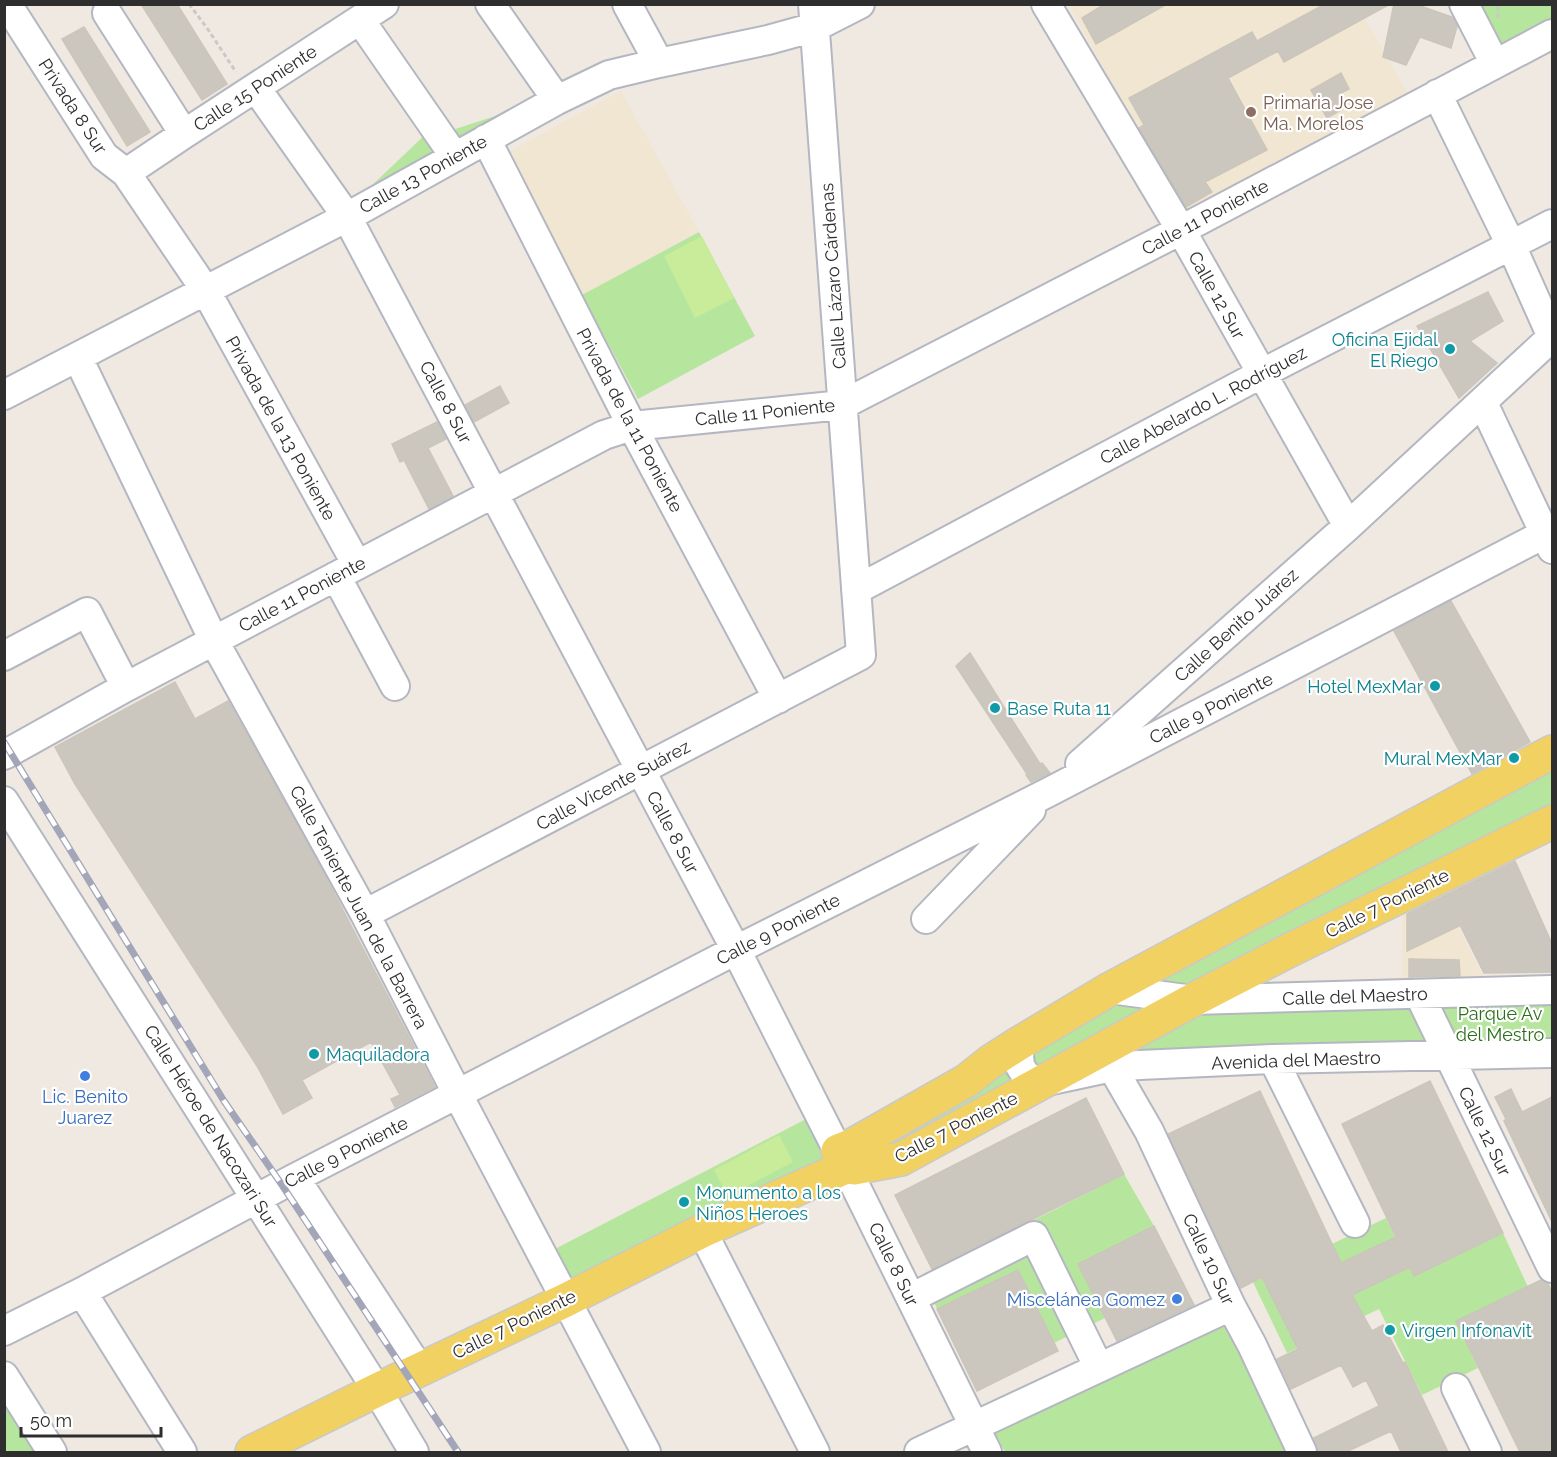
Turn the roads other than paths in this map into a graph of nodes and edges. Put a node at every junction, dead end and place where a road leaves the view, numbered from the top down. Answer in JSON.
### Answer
{"nodes":[{"id":1,"x":7,"y":4,"type":"edge"},
{"id":2,"x":384,"y":4,"type":"edge"},
{"id":3,"x":490,"y":4,"type":"edge"},
{"id":4,"x":627,"y":4,"type":"edge"},
{"id":5,"x":860,"y":4,"type":"edge"},
{"id":6,"x":1046,"y":4,"type":"edge"},
{"id":7,"x":1464,"y":4,"type":"edge"},
{"id":8,"x":107,"y":13,"type":"dead end"},
{"id":9,"x":814,"y":16,"type":"edge"},
{"id":10,"x":360,"y":20,"type":"junction"},
{"id":11,"x":1552,"y":34,"type":"edge"},
{"id":12,"x":659,"y":63,"type":"junction"},
{"id":13,"x":1496,"y":64,"type":"junction"},
{"id":14,"x":253,"y":90,"type":"junction"},
{"id":15,"x":1437,"y":94,"type":"junction"},
{"id":16,"x":557,"y":100,"type":"junction"},
{"id":17,"x":184,"y":134,"type":"junction"},
{"id":18,"x":486,"y":139,"type":"junction"},
{"id":19,"x":455,"y":157,"type":"junction"},
{"id":20,"x":126,"y":173,"type":"junction"},
{"id":21,"x":347,"y":217,"type":"junction"},
{"id":22,"x":1552,"y":224,"type":"edge"},
{"id":23,"x":1181,"y":230,"type":"junction"},
{"id":24,"x":1510,"y":246,"type":"junction"},
{"id":25,"x":206,"y":291,"type":"junction"},
{"id":26,"x":1552,"y":337,"type":"edge"},
{"id":27,"x":1552,"y":352,"type":"edge"},
{"id":28,"x":78,"y":357,"type":"junction"},
{"id":29,"x":1518,"y":369,"type":"junction"},
{"id":30,"x":1261,"y":374,"type":"junction"},
{"id":31,"x":4,"y":395,"type":"edge"},
{"id":32,"x":1482,"y":403,"type":"junction"},
{"id":33,"x":842,"y":405,"type":"junction"},
{"id":34,"x":632,"y":426,"type":"junction"},
{"id":35,"x":494,"y":493,"type":"junction"},
{"id":36,"x":1348,"y":526,"type":"junction"},
{"id":37,"x":1550,"y":538,"type":"edge"},
{"id":38,"x":347,"y":570,"type":"junction"},
{"id":39,"x":856,"y":590,"type":"junction"},
{"id":40,"x":214,"y":641,"type":"junction"},
{"id":41,"x":861,"y":655,"type":"joint"},
{"id":42,"x":4,"y":656,"type":"edge"},
{"id":43,"x":395,"y":686,"type":"dead end"},
{"id":44,"x":126,"y":687,"type":"junction"},
{"id":45,"x":778,"y":699,"type":"junction"},
{"id":46,"x":1552,"y":752,"type":"edge"},
{"id":47,"x":4,"y":755,"type":"edge"},
{"id":48,"x":641,"y":771,"type":"junction"},
{"id":49,"x":1047,"y":793,"type":"junction"},
{"id":50,"x":4,"y":801,"type":"edge"},
{"id":51,"x":1552,"y":822,"type":"edge"},
{"id":52,"x":365,"y":914,"type":"junction"},
{"id":53,"x":926,"y":919,"type":"dead end"},
{"id":54,"x":736,"y":950,"type":"junction"},
{"id":55,"x":1110,"y":989,"type":"junction"},
{"id":56,"x":1552,"y":990,"type":"edge"},
{"id":57,"x":1419,"y":994,"type":"junction"},
{"id":58,"x":1193,"y":1000,"type":"junction"},
{"id":59,"x":1018,"y":1044,"type":"junction"},
{"id":60,"x":1552,"y":1053,"type":"edge"},
{"id":61,"x":1449,"y":1056,"type":"junction"},
{"id":62,"x":1274,"y":1059,"type":"junction"},
{"id":63,"x":1112,"y":1067,"type":"junction"},
{"id":64,"x":1042,"y":1082,"type":"junction"},
{"id":65,"x":458,"y":1095,"type":"junction"},
{"id":66,"x":842,"y":1159,"type":"junction"},
{"id":67,"x":295,"y":1178,"type":"junction"},
{"id":68,"x":256,"y":1199,"type":"junction"},
{"id":69,"x":1354,"y":1222,"type":"dead end"},
{"id":70,"x":702,"y":1231,"type":"junction"},
{"id":71,"x":1552,"y":1268,"type":"edge"},
{"id":72,"x":82,"y":1292,"type":"junction"},
{"id":73,"x":911,"y":1298,"type":"junction"},
{"id":74,"x":566,"y":1300,"type":"junction"},
{"id":75,"x":1231,"y":1306,"type":"junction"},
{"id":76,"x":4,"y":1331,"type":"edge"},
{"id":77,"x":1099,"y":1368,"type":"junction"},
{"id":78,"x":420,"y":1370,"type":"junction"},
{"id":79,"x":4,"y":1376,"type":"edge"},
{"id":80,"x":1456,"y":1388,"type":"dead end"},
{"id":81,"x":377,"y":1390,"type":"junction"},
{"id":82,"x":975,"y":1426,"type":"junction"},
{"id":83,"x":52,"y":1452,"type":"edge"},
{"id":84,"x":182,"y":1452,"type":"edge"},
{"id":85,"x":252,"y":1452,"type":"edge"},
{"id":86,"x":414,"y":1452,"type":"edge"},
{"id":87,"x":646,"y":1452,"type":"edge"},
{"id":88,"x":815,"y":1452,"type":"edge"},
{"id":89,"x":919,"y":1452,"type":"edge"},
{"id":90,"x":987,"y":1452,"type":"edge"},
{"id":91,"x":1302,"y":1452,"type":"edge"},
{"id":92,"x":1487,"y":1452,"type":"edge"}],
"edges":[{"from":1,"to":20,"type":"street","name":"Privada 8 Sur"},
{"from":2,"to":10,"type":"street","name":"Calle 15 Poniente"},
{"from":3,"to":16,"type":"street"},
{"from":4,"to":12,"type":"street"},
{"from":5,"to":9,"type":"street","name":"Calle 13 Poniente"},
{"from":6,"to":23,"type":"street","name":"Calle 12 Sur"},
{"from":7,"to":13,"type":"street"},
{"from":8,"to":17,"type":"street"},
{"from":9,"to":12,"type":"street","name":"Calle 13 Poniente"},
{"from":9,"to":33,"type":"street","name":"Calle Lázaro Cárdenas"},
{"from":10,"to":14,"type":"street","name":"Calle 15 Poniente"},
{"from":10,"to":19,"type":"street"},
{"from":11,"to":13,"type":"street","name":"Calle 11 Poniente"},
{"from":12,"to":16,"type":"street","name":"Calle 13 Poniente"},
{"from":13,"to":15,"type":"street","name":"Calle 11 Poniente"},
{"from":14,"to":17,"type":"street","name":"Calle 15 Poniente"},
{"from":14,"to":21,"type":"street","name":"Calle 8 Sur"},
{"from":15,"to":23,"type":"street","name":"Calle 11 Poniente"},
{"from":15,"to":24,"type":"street"},
{"from":16,"to":18,"type":"street","name":"Calle 13 Poniente"},
{"from":17,"to":20,"type":"street","name":"Calle 15 Poniente"},
{"from":18,"to":19,"type":"street","name":"Calle 13 Poniente"},
{"from":18,"to":34,"type":"street","name":"Privada de la 11 Poniente"},
{"from":19,"to":21,"type":"street","name":"Calle 13 Poniente"},
{"from":20,"to":25,"type":"street","name":"Privada 8 Sur"},
{"from":21,"to":25,"type":"street","name":"Calle 13 Poniente"},
{"from":21,"to":35,"type":"street","name":"Calle 8 Sur"},
{"from":22,"to":24,"type":"street","name":"Calle Abelardo L. Rodríguez"},
{"from":23,"to":30,"type":"street","name":"Calle 12 Sur"},
{"from":23,"to":33,"type":"street","name":"Calle 11 Poniente"},
{"from":24,"to":26,"type":"street"},
{"from":24,"to":30,"type":"street","name":"Calle Abelardo L. Rodríguez"},
{"from":25,"to":28,"type":"street","name":"Calle 13 Poniente"},
{"from":25,"to":38,"type":"street","name":"Privada de la 13 Poniente"},
{"from":26,"to":29,"type":"street","name":"Calle Benito Juárez"},
{"from":27,"to":29,"type":"street"},
{"from":28,"to":31,"type":"street","name":"Calle 13 Poniente"},
{"from":28,"to":40,"type":"street","name":"Calle Teniente Juan de la Barrera"},
{"from":29,"to":32,"type":"street","name":"Calle Benito Juárez"},
{"from":30,"to":36,"type":"street","name":"Calle 12 Sur"},
{"from":30,"to":39,"type":"street","name":"Calle Abelardo L. Rodríguez"},
{"from":32,"to":36,"type":"street","name":"Calle Benito Juárez"},
{"from":32,"to":37,"type":"street"},
{"from":33,"to":34,"type":"street","name":"Calle 11 Poniente"},
{"from":33,"to":39,"type":"street","name":"Calle Lázaro Cárdenas"},
{"from":34,"to":35,"type":"street","name":"Calle 11 Poniente"},
{"from":34,"to":45,"type":"street","name":"Privada de la 11 Poniente"},
{"from":35,"to":38,"type":"street","name":"Calle 11 Poniente"},
{"from":35,"to":48,"type":"street","name":"Calle 8 Sur"},
{"from":36,"to":49,"type":"street","name":"Calle Benito Juárez"},
{"from":37,"to":49,"type":"street","name":"Calle 9 Poniente"},
{"from":38,"to":40,"type":"street","name":"Calle 11 Poniente"},
{"from":38,"to":43,"type":"street"},
{"from":39,"to":41,"type":"street","name":"Calle Lázaro Cárdenas"},
{"from":40,"to":44,"type":"street","name":"Calle 11 Poniente"},
{"from":40,"to":52,"type":"street","name":"Calle Teniente Juan de la Barrera"},
{"from":41,"to":45,"type":"street","name":"Calle Vicente Suárez"},
{"from":42,"to":44,"type":"street"},
{"from":44,"to":47,"type":"street","name":"Calle 11 Poniente"},
{"from":45,"to":48,"type":"street","name":"Calle Vicente Suárez"},
{"from":46,"to":55,"type":"main road","name":"Calle 7 Poniente"},
{"from":48,"to":52,"type":"street","name":"Calle Vicente Suárez"},
{"from":48,"to":54,"type":"street","name":"Calle 8 Sur"},
{"from":49,"to":53,"type":"street","name":"Calle Benito Juárez"},
{"from":49,"to":54,"type":"street","name":"Calle 9 Poniente"},
{"from":50,"to":68,"type":"street","name":"Calle Héroe de Nacozari Sur"},
{"from":51,"to":58,"type":"main road","name":"Calle 7 Poniente"},
{"from":52,"to":65,"type":"street","name":"Calle Teniente Juan de la Barrera"},
{"from":54,"to":65,"type":"street","name":"Calle 9 Poniente"},
{"from":54,"to":66,"type":"street","name":"Calle 8 Sur"},
{"from":55,"to":58,"type":"street","name":"Calle del Maestro"},
{"from":55,"to":59,"type":"main road","name":"Calle 7 Poniente"},
{"from":56,"to":57,"type":"street","name":"Calle del Maestro"},
{"from":57,"to":58,"type":"street","name":"Calle del Maestro"},
{"from":57,"to":61,"type":"street","name":"Calle 12 Sur"},
{"from":58,"to":64,"type":"main road","name":"Calle 7 Poniente"},
{"from":59,"to":64,"type":"street"},
{"from":59,"to":66,"type":"main road","name":"Calle 7 Poniente"},
{"from":60,"to":61,"type":"street","name":"Avenida del Maestro"},
{"from":61,"to":62,"type":"street","name":"Avenida del Maestro"},
{"from":61,"to":71,"type":"street","name":"Calle 12 Sur"},
{"from":62,"to":63,"type":"street","name":"Avenida del Maestro"},
{"from":62,"to":69,"type":"street"},
{"from":63,"to":64,"type":"street","name":"Avenida del Maestro"},
{"from":63,"to":75,"type":"street","name":"Calle 10 Sur"},
{"from":64,"to":66,"type":"main road","name":"Calle 7 Poniente"},
{"from":65,"to":67,"type":"street","name":"Calle 9 Poniente"},
{"from":65,"to":74,"type":"street","name":"Calle Teniente Juan de la Barrera"},
{"from":66,"to":70,"type":"main road","name":"Calle 7 Poniente"},
{"from":66,"to":73,"type":"street","name":"Calle 8 Sur"},
{"from":67,"to":68,"type":"street","name":"Calle 9 Poniente"},
{"from":67,"to":78,"type":"street"},
{"from":68,"to":72,"type":"street","name":"Calle 9 Poniente"},
{"from":68,"to":81,"type":"street","name":"Calle Héroe de Nacozari Sur"},
{"from":70,"to":74,"type":"main road","name":"Calle 7 Poniente"},
{"from":70,"to":88,"type":"street"},
{"from":72,"to":76,"type":"street","name":"Calle 9 Poniente"},
{"from":72,"to":84,"type":"street"},
{"from":73,"to":77,"type":"street"},
{"from":73,"to":82,"type":"street","name":"Calle 8 Sur"},
{"from":74,"to":78,"type":"main road","name":"Calle 7 Poniente"},
{"from":74,"to":87,"type":"street","name":"Calle Teniente Juan de la Barrera"},
{"from":75,"to":77,"type":"street"},
{"from":75,"to":91,"type":"street","name":"Calle 10 Sur"},
{"from":77,"to":82,"type":"street"},
{"from":78,"to":81,"type":"main road","name":"Calle 7 Poniente"},
{"from":79,"to":83,"type":"street"},
{"from":80,"to":92,"type":"street"},
{"from":81,"to":85,"type":"main road","name":"Calle 7 Poniente"},
{"from":81,"to":86,"type":"street","name":"Calle Héroe de Nacozari Sur"},
{"from":82,"to":89,"type":"street"},
{"from":82,"to":90,"type":"street","name":"Calle 8 Sur"}]}
